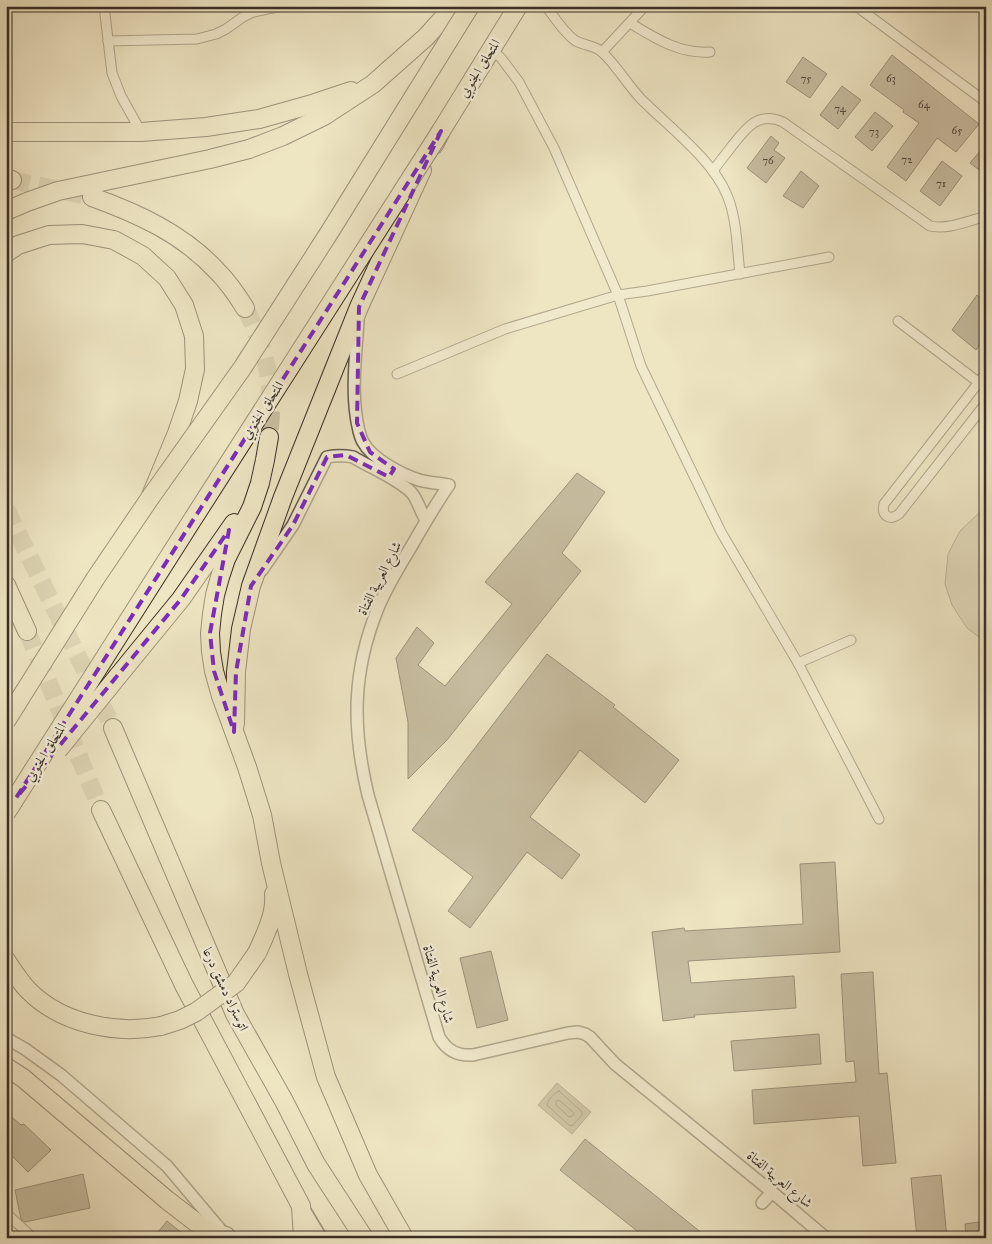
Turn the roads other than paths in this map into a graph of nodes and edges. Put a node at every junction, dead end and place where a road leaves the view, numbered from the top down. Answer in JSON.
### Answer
{"nodes":[{"id":1,"x":104,"y":6,"type":"edge"},
{"id":2,"x":282,"y":6,"type":"edge"},
{"id":3,"x":454,"y":6,"type":"edge"},
{"id":4,"x":470,"y":6,"type":"edge"},
{"id":5,"x":518,"y":6,"type":"edge"},
{"id":6,"x":546,"y":6,"type":"edge"},
{"id":7,"x":645,"y":6,"type":"edge"},
{"id":8,"x":856,"y":6,"type":"edge"},
{"id":9,"x":630,"y":23,"type":"junction"},
{"id":10,"x":108,"y":41,"type":"junction"},
{"id":11,"x":491,"y":49,"type":"junction"},
{"id":12,"x":602,"y":52,"type":"junction"},
{"id":13,"x":710,"y":52,"type":"dead end"},
{"id":14,"x":373,"y":84,"type":"junction"},
{"id":15,"x":986,"y":102,"type":"edge"},
{"id":16,"x":6,"y":132,"type":"edge"},
{"id":17,"x":141,"y":132,"type":"junction"},
{"id":18,"x":440,"y":132,"type":"junction"},
{"id":19,"x":713,"y":171,"type":"junction"},
{"id":20,"x":92,"y":197,"type":"tunnel mouth"},
{"id":21,"x":6,"y":211,"type":"edge"},
{"id":22,"x":986,"y":216,"type":"edge"},
{"id":23,"x":6,"y":253,"type":"edge"},
{"id":24,"x":828,"y":257,"type":"dead end"},
{"id":25,"x":740,"y":274,"type":"junction"},
{"id":26,"x":618,"y":295,"type":"junction"},
{"id":27,"x":359,"y":307,"type":"junction"},
{"id":28,"x":245,"y":308,"type":"tunnel mouth"},
{"id":29,"x":898,"y":321,"type":"dead end"},
{"id":30,"x":986,"y":373,"type":"edge"},
{"id":31,"x":397,"y":374,"type":"dead end"},
{"id":32,"x":982,"y":385,"type":"edge"},
{"id":33,"x":986,"y":403,"type":"edge"},
{"id":34,"x":269,"y":436,"type":"tunnel mouth"},
{"id":35,"x":392,"y":473,"type":"junction"},
{"id":36,"x":260,"y":483,"type":"junction"},
{"id":37,"x":150,"y":498,"type":"junction"},
{"id":38,"x":426,"y":520,"type":"junction"},
{"id":39,"x":6,"y":586,"type":"edge"},
{"id":40,"x":251,"y":586,"type":"junction"},
{"id":41,"x":6,"y":608,"type":"edge"},
{"id":42,"x":851,"y":640,"type":"dead end"},
{"id":43,"x":798,"y":663,"type":"junction"},
{"id":44,"x":6,"y":722,"type":"edge"},
{"id":45,"x":113,"y":728,"type":"tunnel mouth"},
{"id":46,"x":234,"y":732,"type":"junction"},
{"id":47,"x":16,"y":798,"type":"junction"},
{"id":48,"x":101,"y":810,"type":"tunnel mouth"},
{"id":49,"x":6,"y":814,"type":"edge"},
{"id":50,"x":879,"y":819,"type":"dead end"},
{"id":51,"x":271,"y":863,"type":"junction"},
{"id":52,"x":6,"y":960,"type":"edge"},
{"id":53,"x":6,"y":1038,"type":"edge"},
{"id":54,"x":6,"y":1067,"type":"edge"},
{"id":55,"x":772,"y":1192,"type":"junction"},
{"id":56,"x":762,"y":1203,"type":"dead end"},
{"id":57,"x":300,"y":1206,"type":"junction"},
{"id":58,"x":6,"y":1213,"type":"edge"},
{"id":59,"x":226,"y":1237,"type":"edge"},
{"id":60,"x":32,"y":1238,"type":"edge"},
{"id":61,"x":303,"y":1238,"type":"edge"},
{"id":62,"x":319,"y":1238,"type":"edge"},
{"id":63,"x":364,"y":1238,"type":"edge"},
{"id":64,"x":404,"y":1238,"type":"edge"},
{"id":65,"x":826,"y":1238,"type":"edge"}],
"edges":[{"from":1,"to":10,"type":"street"},
{"from":2,"to":10,"type":"street"},
{"from":3,"to":14,"type":"highway"},
{"from":4,"to":37,"type":"highway","bridge":true},
{"from":5,"to":11,"type":"highway","name":"المتحلق الجنوبي"},
{"from":6,"to":12,"type":"street"},
{"from":7,"to":9,"type":"street"},
{"from":8,"to":15,"type":"street"},
{"from":9,"to":12,"type":"street"},
{"from":9,"to":13,"type":"street"},
{"from":10,"to":17,"type":"street"},
{"from":11,"to":18,"type":"highway","name":"المتحلق الجنوبي"},
{"from":11,"to":26,"type":"street"},
{"from":12,"to":19,"type":"street"},
{"from":14,"to":17,"type":"highway"},
{"from":14,"to":21,"type":"highway"},
{"from":16,"to":17,"type":"highway"},
{"from":18,"to":27,"type":"highway"},
{"from":18,"to":47,"type":"highway","name":"المتحلق الجنوبي","bridge":true},
{"from":19,"to":22,"type":"street"},
{"from":19,"to":25,"type":"street"},
{"from":20,"to":28,"type":"highway"},
{"from":23,"to":37,"type":"highway"},
{"from":24,"to":25,"type":"street"},
{"from":25,"to":26,"type":"street"},
{"from":26,"to":31,"type":"street"},
{"from":26,"to":43,"type":"street"},
{"from":27,"to":35,"type":"street","name":"شارع العربية الفتاة"},
{"from":27,"to":40,"type":"highway"},
{"from":29,"to":32,"type":"street"},
{"from":30,"to":32,"type":"street"},
{"from":32,"to":33,"type":"street"},
{"from":34,"to":36,"type":"highway"},
{"from":35,"to":38,"type":"street","name":"شارع العربية الفتاة"},
{"from":35,"to":38,"type":"street","name":"شارع العربية الفتاة"},
{"from":35,"to":40,"type":"street","name":"شارع العربية الفتاة"},
{"from":36,"to":46,"type":"highway"},
{"from":36,"to":47,"type":"highway","bridge":true},
{"from":37,"to":44,"type":"highway","bridge":true},
{"from":38,"to":55,"type":"street","name":"شارع العربية الفتاة"},
{"from":39,"to":41,"type":"highway"},
{"from":40,"to":46,"type":"highway"},
{"from":42,"to":43,"type":"street"},
{"from":43,"to":50,"type":"street"},
{"from":45,"to":63,"type":"highway","name":"اتوستراد دمشق درعا"},
{"from":46,"to":51,"type":"highway"},
{"from":47,"to":49,"type":"highway","name":"المتحلق الجنوبي","bridge":true},
{"from":48,"to":57,"type":"highway"},
{"from":51,"to":52,"type":"highway","bridge":true},
{"from":51,"to":64,"type":"highway"},
{"from":53,"to":59,"type":"street"},
{"from":54,"to":59,"type":"highway"},
{"from":55,"to":56,"type":"street"},
{"from":55,"to":65,"type":"street","name":"شارع العربية الفتاة"},
{"from":57,"to":61,"type":"highway"},
{"from":57,"to":62,"type":"highway"},
{"from":58,"to":60,"type":"street"}]}
